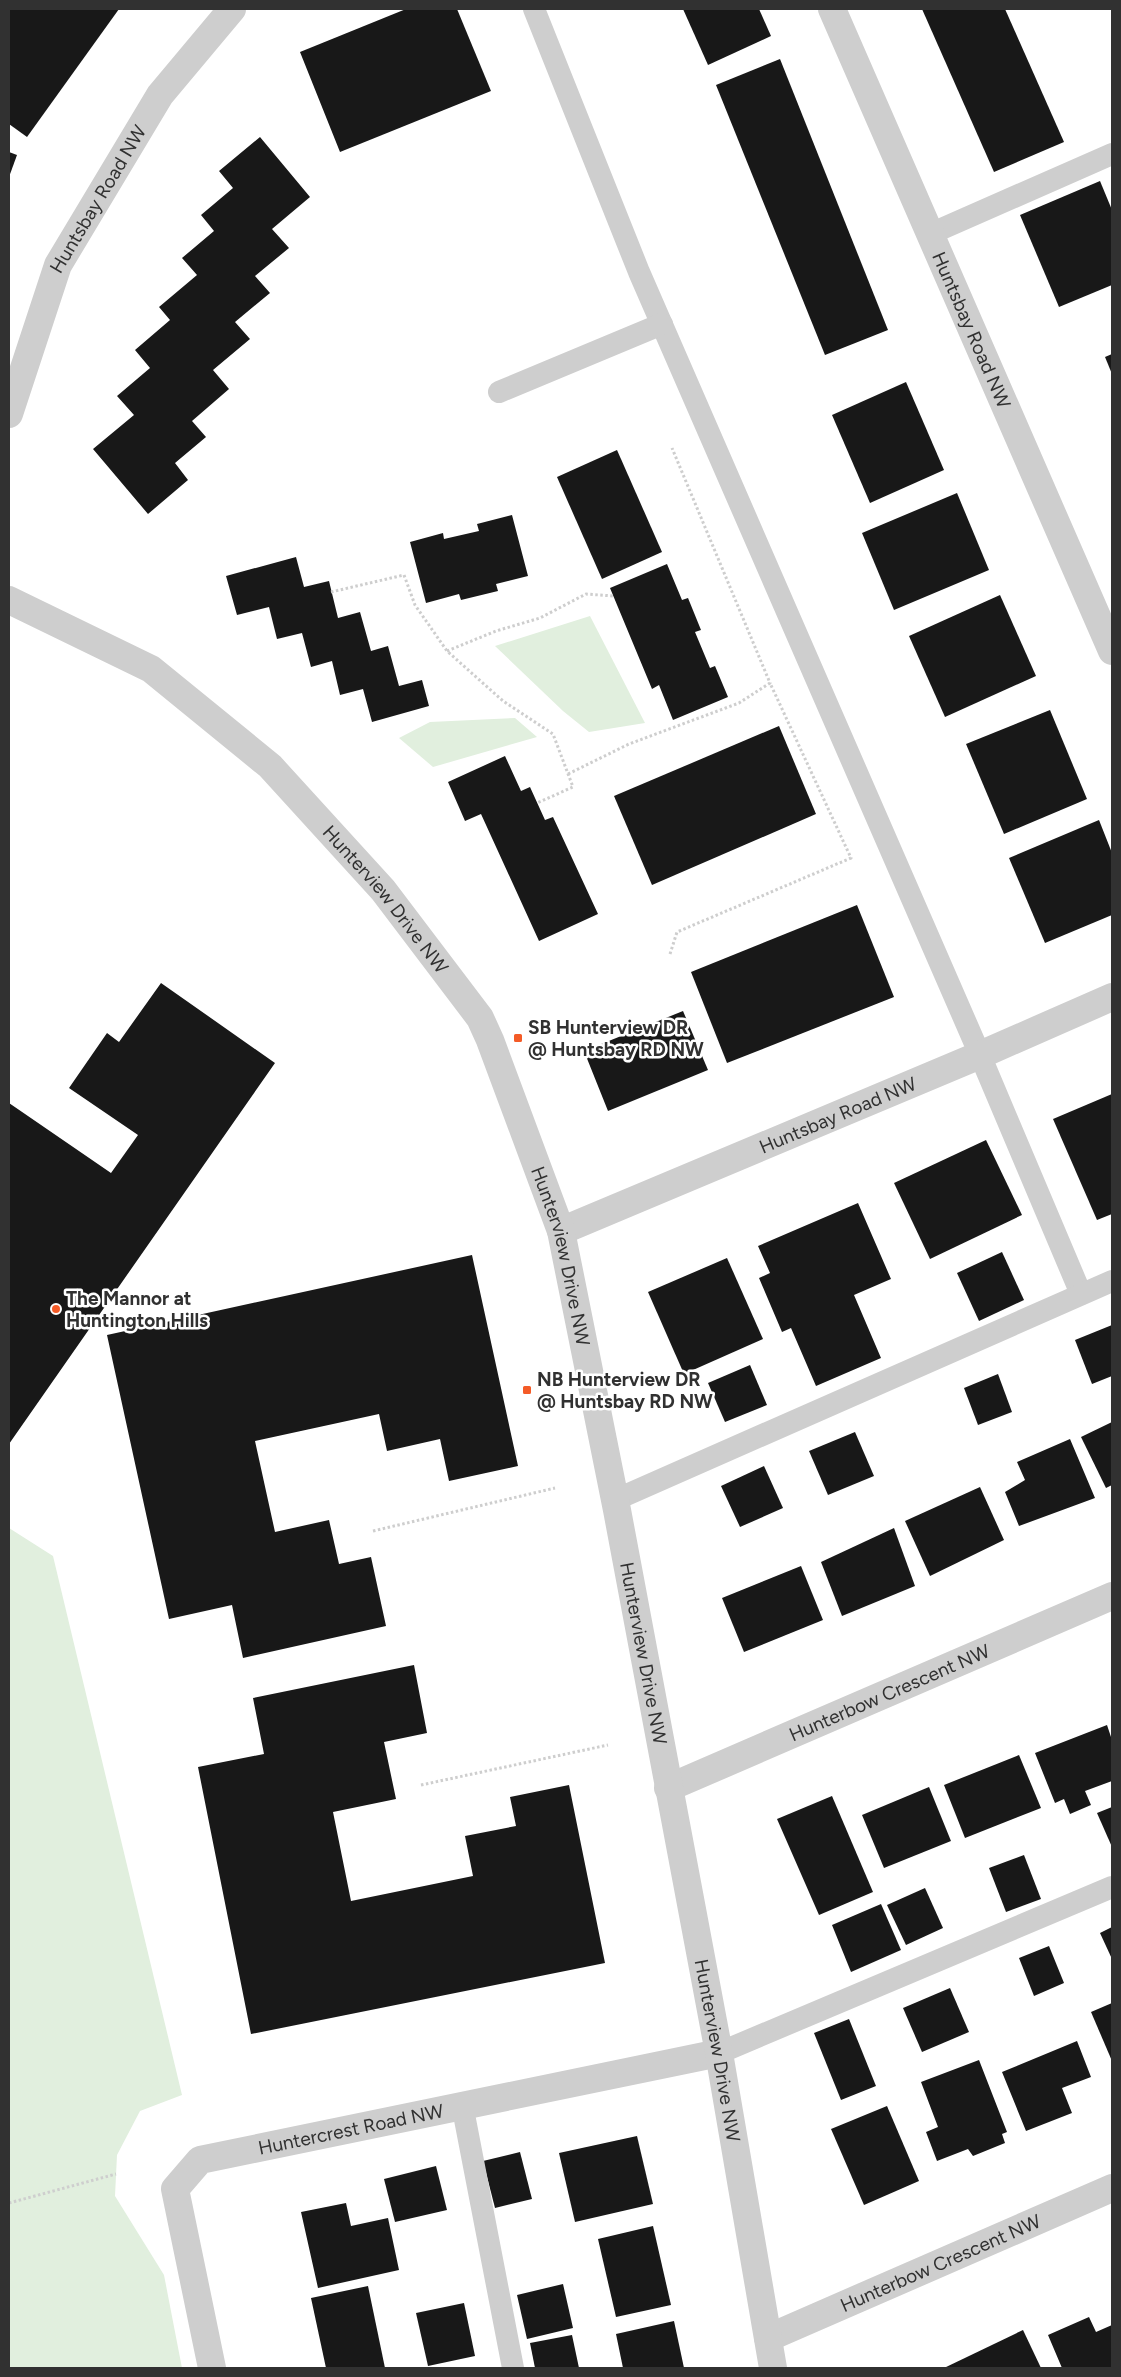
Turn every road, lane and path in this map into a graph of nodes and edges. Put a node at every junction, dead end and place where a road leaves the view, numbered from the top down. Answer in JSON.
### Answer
{"nodes":[{"id":1,"x":232,"y":9,"type":"edge"},
{"id":2,"x":534,"y":9,"type":"edge"},
{"id":3,"x":832,"y":9,"type":"edge"},
{"id":4,"x":1112,"y":154,"type":"edge"},
{"id":5,"x":930,"y":234,"type":"junction"},
{"id":6,"x":662,"y":324,"type":"junction"},
{"id":7,"x":499,"y":392,"type":"dead end"},
{"id":8,"x":10,"y":402,"type":"edge"},
{"id":9,"x":672,"y":448,"type":"dead end"},
{"id":10,"x":331,"y":592,"type":"dead end"},
{"id":11,"x":613,"y":596,"type":"dead end"},
{"id":12,"x":9,"y":600,"type":"edge"},
{"id":13,"x":446,"y":651,"type":"junction"},
{"id":14,"x":1112,"y":651,"type":"edge"},
{"id":15,"x":770,"y":683,"type":"junction"},
{"id":16,"x":568,"y":774,"type":"junction"},
{"id":17,"x":537,"y":803,"type":"dead end"},
{"id":18,"x":670,"y":954,"type":"dead end"},
{"id":19,"x":1112,"y":997,"type":"edge"},
{"id":20,"x":980,"y":1056,"type":"junction"},
{"id":21,"x":561,"y":1232,"type":"junction"},
{"id":22,"x":1112,"y":1280,"type":"edge"},
{"id":23,"x":1081,"y":1294,"type":"junction"},
{"id":24,"x":555,"y":1488,"type":"dead end"},
{"id":25,"x":615,"y":1500,"type":"junction"},
{"id":26,"x":373,"y":1531,"type":"dead end"},
{"id":27,"x":1112,"y":1596,"type":"edge"},
{"id":28,"x":608,"y":1745,"type":"dead end"},
{"id":29,"x":421,"y":1785,"type":"dead end"},
{"id":30,"x":668,"y":1788,"type":"junction"},
{"id":31,"x":1112,"y":1887,"type":"edge"},
{"id":32,"x":719,"y":2053,"type":"junction"},
{"id":33,"x":462,"y":2104,"type":"junction"},
{"id":34,"x":116,"y":2174,"type":"dead end"},
{"id":35,"x":1112,"y":2188,"type":"edge"},
{"id":36,"x":9,"y":2203,"type":"edge"},
{"id":37,"x":768,"y":2338,"type":"junction"},
{"id":38,"x":212,"y":2368,"type":"edge"},
{"id":39,"x":513,"y":2368,"type":"edge"},
{"id":40,"x":773,"y":2368,"type":"edge"}],
"edges":[{"from":1,"to":8,"type":"street","name":"Huntsbay Road NW"},
{"from":2,"to":6,"type":"lane"},
{"from":3,"to":5,"type":"street","name":"Huntsbay Road NW"},
{"from":4,"to":5,"type":"lane"},
{"from":5,"to":14,"type":"street","name":"Huntsbay Road NW"},
{"from":6,"to":7,"type":"lane"},
{"from":6,"to":20,"type":"lane"},
{"from":9,"to":15,"type":"path"},
{"from":10,"to":13,"type":"path"},
{"from":11,"to":13,"type":"path"},
{"from":12,"to":21,"type":"street","name":"Hunterview Drive NW"},
{"from":13,"to":16,"type":"path"},
{"from":15,"to":16,"type":"path"},
{"from":15,"to":18,"type":"path"},
{"from":16,"to":17,"type":"path"},
{"from":19,"to":20,"type":"street","name":"Huntsbay Road NW"},
{"from":20,"to":21,"type":"street","name":"Huntsbay Road NW"},
{"from":20,"to":23,"type":"lane"},
{"from":21,"to":25,"type":"street","name":"Hunterview Drive NW"},
{"from":22,"to":23,"type":"lane"},
{"from":23,"to":25,"type":"lane"},
{"from":24,"to":26,"type":"path"},
{"from":25,"to":30,"type":"street","name":"Hunterview Drive NW"},
{"from":27,"to":30,"type":"street","name":"Hunterbow Crescent NW"},
{"from":28,"to":29,"type":"path"},
{"from":30,"to":32,"type":"street","name":"Hunterview Drive NW"},
{"from":31,"to":32,"type":"lane"},
{"from":32,"to":33,"type":"street","name":"Huntercrest Road NW"},
{"from":32,"to":37,"type":"street","name":"Hunterview Drive NW"},
{"from":33,"to":38,"type":"street","name":"Huntercrest Road NW"},
{"from":33,"to":39,"type":"lane"},
{"from":34,"to":36,"type":"path"},
{"from":35,"to":37,"type":"street","name":"Hunterbow Crescent NW"},
{"from":37,"to":40,"type":"street","name":"Hunterview Drive NW"}]}
